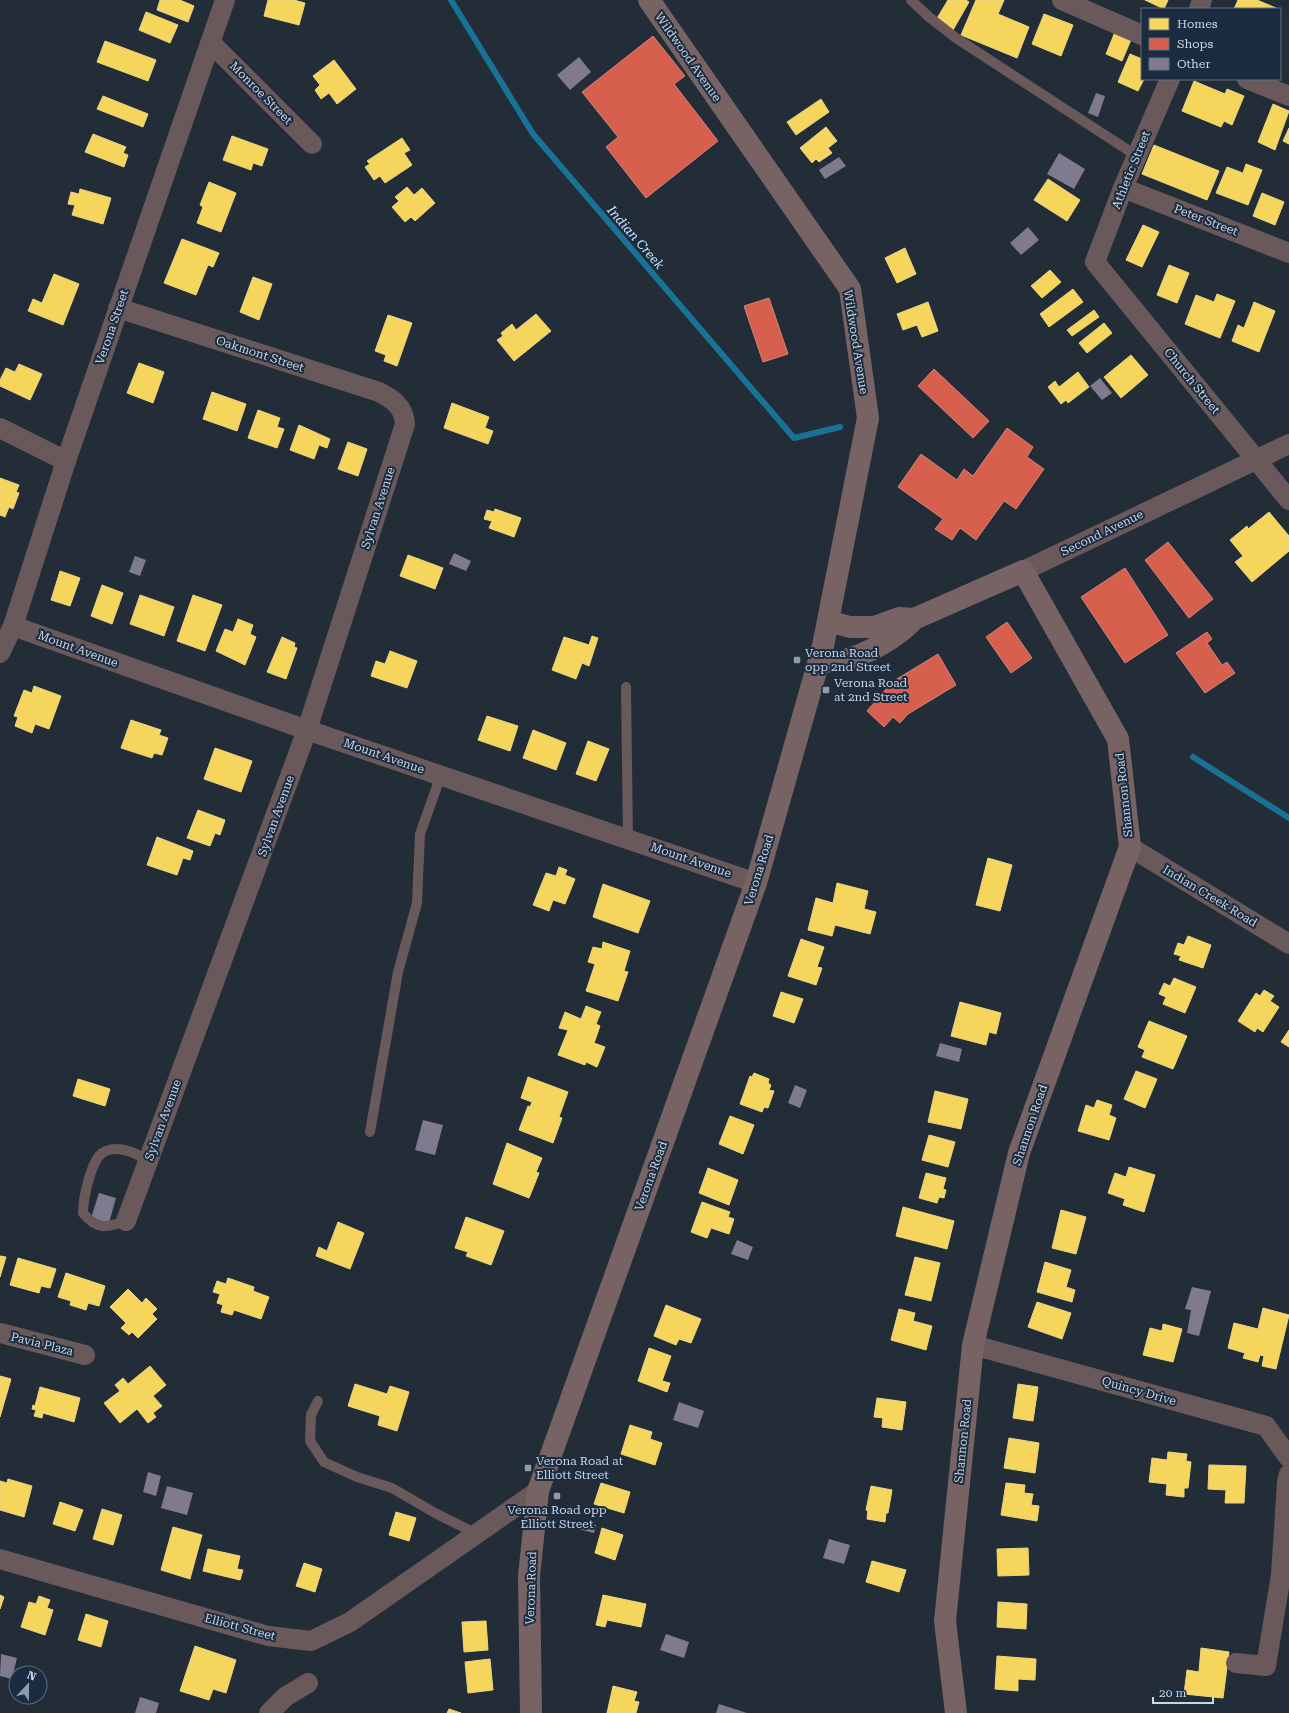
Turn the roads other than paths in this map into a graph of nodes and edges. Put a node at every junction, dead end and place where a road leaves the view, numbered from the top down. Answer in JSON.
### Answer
{"nodes":[{"id":1,"x":225,"y":0,"type":"edge"},
{"id":2,"x":649,"y":0,"type":"edge"},
{"id":3,"x":911,"y":0,"type":"edge"},
{"id":4,"x":1062,"y":0,"type":"edge"},
{"id":5,"x":1141,"y":35,"type":"edge"},
{"id":6,"x":210,"y":43,"type":"junction"},
{"id":7,"x":1170,"y":80,"type":"edge"},
{"id":8,"x":1249,"y":80,"type":"edge"},
{"id":9,"x":1289,"y":96,"type":"edge"},
{"id":10,"x":312,"y":144,"type":"dead end"},
{"id":11,"x":1137,"y":156,"type":"junction"},
{"id":12,"x":1123,"y":188,"type":"junction"},
{"id":13,"x":1289,"y":253,"type":"edge"},
{"id":14,"x":1095,"y":262,"type":"joint"},
{"id":15,"x":118,"y":308,"type":"junction"},
{"id":16,"x":399,"y":406,"type":"joint"},
{"id":17,"x":0,"y":428,"type":"edge"},
{"id":18,"x":1289,"y":444,"type":"edge"},
{"id":19,"x":1256,"y":459,"type":"junction"},
{"id":20,"x":66,"y":461,"type":"junction"},
{"id":21,"x":1289,"y":500,"type":"edge"},
{"id":22,"x":1022,"y":571,"type":"junction"},
{"id":23,"x":914,"y":619,"type":"junction"},
{"id":24,"x":828,"y":621,"type":"junction"},
{"id":25,"x":13,"y":626,"type":"junction"},
{"id":26,"x":0,"y":653,"type":"edge"},
{"id":27,"x":821,"y":653,"type":"junction"},
{"id":28,"x":626,"y":687,"type":"dead end"},
{"id":29,"x":307,"y":730,"type":"junction"},
{"id":30,"x":441,"y":775,"type":"junction"},
{"id":31,"x":628,"y":839,"type":"junction"},
{"id":32,"x":1130,"y":847,"type":"junction"},
{"id":33,"x":756,"y":882,"type":"junction"},
{"id":34,"x":1289,"y":944,"type":"edge"},
{"id":35,"x":370,"y":1132,"type":"dead end"},
{"id":36,"x":148,"y":1162,"type":"junction"},
{"id":37,"x":126,"y":1221,"type":"joint"},
{"id":38,"x":0,"y":1333,"type":"edge"},
{"id":39,"x":973,"y":1344,"type":"junction"},
{"id":40,"x":85,"y":1355,"type":"dead end"},
{"id":41,"x":318,"y":1401,"type":"dead end"},
{"id":42,"x":1289,"y":1458,"type":"edge"},
{"id":43,"x":1289,"y":1474,"type":"edge"},
{"id":44,"x":538,"y":1492,"type":"junction"},
{"id":45,"x":477,"y":1534,"type":"junction"},
{"id":46,"x":0,"y":1559,"type":"edge"},
{"id":47,"x":1236,"y":1663,"type":"dead end"},
{"id":48,"x":308,"y":1683,"type":"dead end"},
{"id":49,"x":269,"y":1713,"type":"edge"},
{"id":50,"x":532,"y":1713,"type":"edge"},
{"id":51,"x":956,"y":1713,"type":"edge"}],
"edges":[{"from":1,"to":6,"type":"street","name":"Verona Street"},
{"from":2,"to":24,"type":"street","name":"Wildwood Avenue"},
{"from":3,"to":11,"type":"lane"},
{"from":4,"to":5,"type":"street"},
{"from":6,"to":10,"type":"street","name":"Monroe Street"},
{"from":6,"to":15,"type":"street","name":"Verona Street"},
{"from":7,"to":11,"type":"street","name":"Athletic Street"},
{"from":8,"to":9,"type":"street"},
{"from":11,"to":12,"type":"street","name":"Athletic Street"},
{"from":12,"to":13,"type":"street","name":"Peter Street"},
{"from":12,"to":14,"type":"street","name":"Athletic Street"},
{"from":14,"to":19,"type":"street","name":"Church Street"},
{"from":15,"to":16,"type":"street","name":"Oakmont Street"},
{"from":15,"to":20,"type":"street","name":"Verona Street"},
{"from":16,"to":29,"type":"street","name":"Sylvan Avenue"},
{"from":17,"to":20,"type":"street"},
{"from":18,"to":19,"type":"street","name":"Second Avenue"},
{"from":19,"to":21,"type":"street","name":"Church Street"},
{"from":19,"to":22,"type":"street","name":"Second Avenue"},
{"from":20,"to":25,"type":"street","name":"Verona Street"},
{"from":22,"to":23,"type":"street","name":"Second Avenue"},
{"from":22,"to":32,"type":"street","name":"Shannon Road"},
{"from":23,"to":24,"type":"street","name":"Second Avenue"},
{"from":23,"to":27,"type":"street","name":"Second Avenue"},
{"from":24,"to":27,"type":"street","name":"Wildwood Avenue"},
{"from":25,"to":26,"type":"street","name":"Verona Street"},
{"from":25,"to":29,"type":"street","name":"Mount Avenue"},
{"from":27,"to":33,"type":"street","name":"Verona Road"},
{"from":28,"to":31,"type":"lane"},
{"from":29,"to":30,"type":"street","name":"Mount Avenue"},
{"from":29,"to":36,"type":"street","name":"Sylvan Avenue"},
{"from":30,"to":31,"type":"street","name":"Mount Avenue"},
{"from":30,"to":35,"type":"lane"},
{"from":31,"to":33,"type":"street","name":"Mount Avenue"},
{"from":32,"to":34,"type":"street","name":"Indian Creek Road"},
{"from":32,"to":39,"type":"street","name":"Shannon Road"},
{"from":33,"to":44,"type":"street","name":"Verona Road"},
{"from":36,"to":37,"type":"street","name":"Sylvan Avenue"},
{"from":36,"to":37,"type":"lane"},
{"from":38,"to":40,"type":"street","name":"Pavia Plaza"},
{"from":39,"to":42,"type":"street","name":"Quincy Drive"},
{"from":39,"to":51,"type":"street","name":"Shannon Road"},
{"from":41,"to":45,"type":"lane"},
{"from":43,"to":47,"type":"street"},
{"from":44,"to":45,"type":"street","name":"Elliott Street"},
{"from":44,"to":50,"type":"street","name":"Verona Road"},
{"from":45,"to":46,"type":"street","name":"Elliott Street"},
{"from":48,"to":49,"type":"street"}]}
